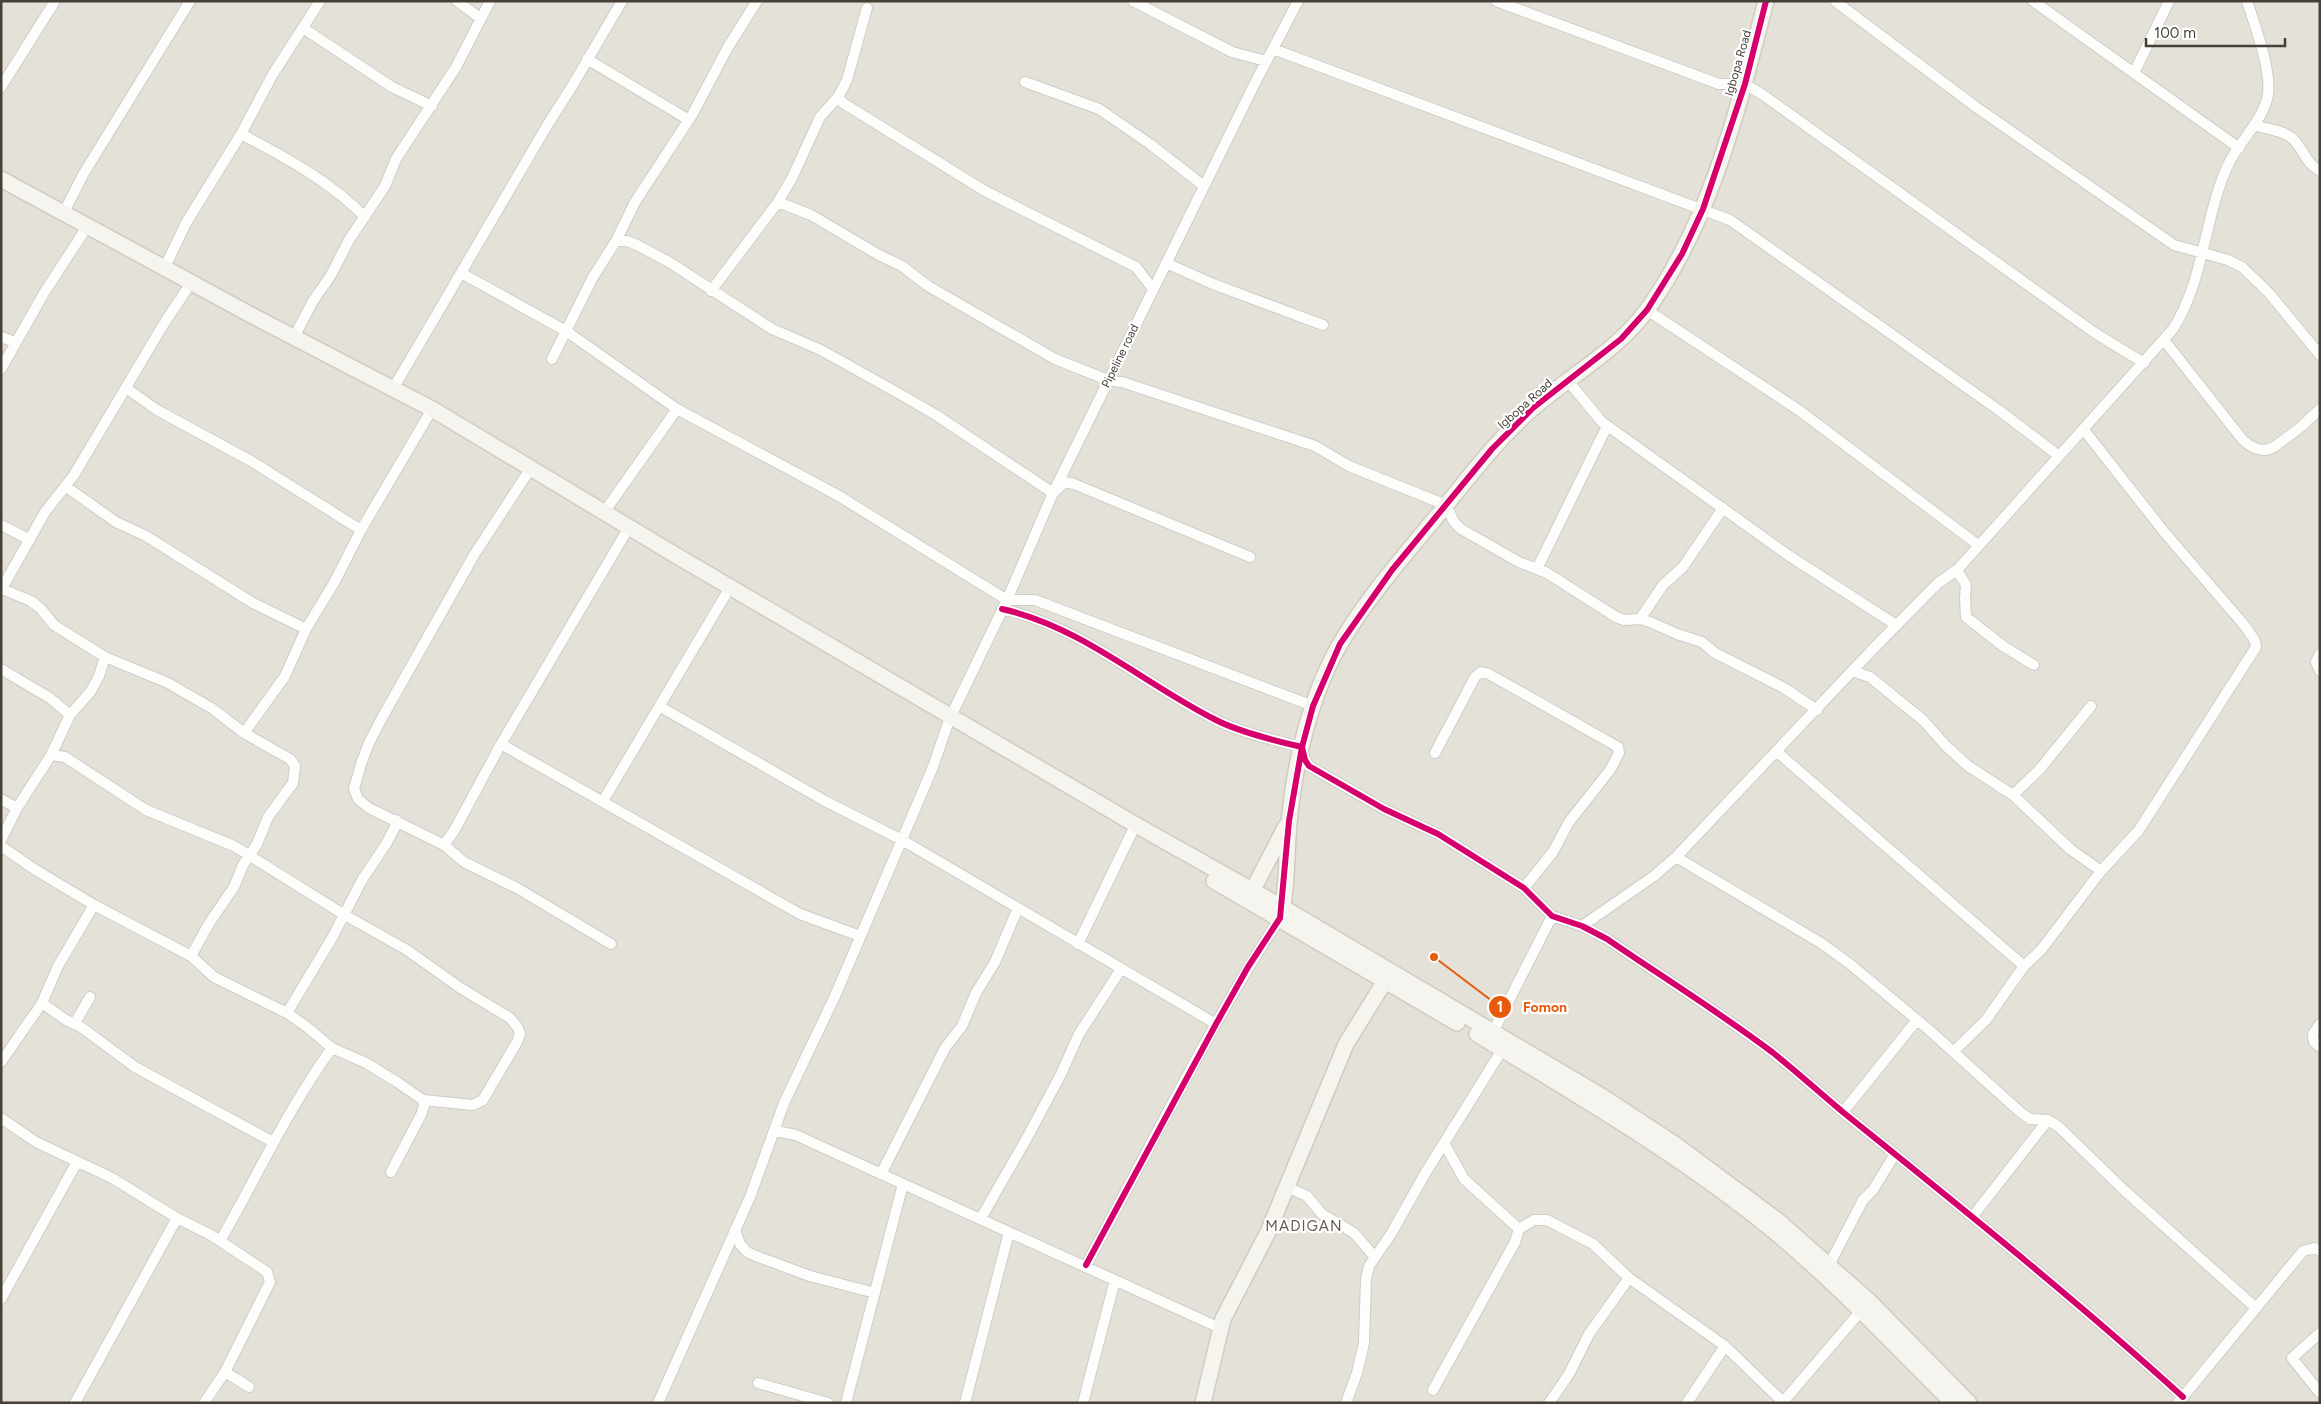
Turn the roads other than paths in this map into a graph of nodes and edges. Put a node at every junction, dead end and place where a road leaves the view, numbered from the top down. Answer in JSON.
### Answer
{"nodes":[{"id":1,"x":55,"y":1,"type":"edge"},
{"id":2,"x":190,"y":1,"type":"edge"},
{"id":3,"x":320,"y":1,"type":"edge"},
{"id":4,"x":457,"y":1,"type":"edge"},
{"id":5,"x":490,"y":1,"type":"edge"},
{"id":6,"x":622,"y":1,"type":"edge"},
{"id":7,"x":757,"y":1,"type":"edge"},
{"id":8,"x":1133,"y":1,"type":"edge"},
{"id":9,"x":1298,"y":1,"type":"edge"},
{"id":10,"x":1496,"y":1,"type":"edge"},
{"id":11,"x":1766,"y":1,"type":"edge"},
{"id":12,"x":1835,"y":1,"type":"edge"},
{"id":13,"x":2033,"y":1,"type":"edge"},
{"id":14,"x":2169,"y":1,"type":"edge"},
{"id":15,"x":2248,"y":1,"type":"edge"},
{"id":16,"x":867,"y":8,"type":"dead end"},
{"id":17,"x":480,"y":18,"type":"junction"},
{"id":18,"x":303,"y":28,"type":"junction"},
{"id":19,"x":1273,"y":49,"type":"junction"},
{"id":20,"x":588,"y":59,"type":"junction"},
{"id":21,"x":1266,"y":61,"type":"junction"},
{"id":22,"x":2134,"y":73,"type":"junction"},
{"id":23,"x":1025,"y":82,"type":"dead end"},
{"id":24,"x":1744,"y":84,"type":"junction"},
{"id":25,"x":1,"y":87,"type":"edge"},
{"id":26,"x":838,"y":97,"type":"junction"},
{"id":27,"x":432,"y":106,"type":"junction"},
{"id":28,"x":689,"y":120,"type":"junction"},
{"id":29,"x":2254,"y":125,"type":"junction"},
{"id":30,"x":241,"y":134,"type":"junction"},
{"id":31,"x":2239,"y":148,"type":"junction"},
{"id":32,"x":2320,"y":171,"type":"edge"},
{"id":33,"x":1,"y":179,"type":"edge"},
{"id":34,"x":1204,"y":186,"type":"junction"},
{"id":35,"x":1,"y":188,"type":"edge"},
{"id":36,"x":778,"y":202,"type":"junction"},
{"id":37,"x":1703,"y":209,"type":"junction"},
{"id":38,"x":64,"y":212,"type":"junction"},
{"id":39,"x":365,"y":217,"type":"junction"},
{"id":40,"x":83,"y":233,"type":"junction"},
{"id":41,"x":616,"y":241,"type":"junction"},
{"id":42,"x":2202,"y":254,"type":"junction"},
{"id":43,"x":1166,"y":263,"type":"junction"},
{"id":44,"x":165,"y":267,"type":"junction"},
{"id":45,"x":461,"y":273,"type":"junction"},
{"id":46,"x":187,"y":289,"type":"junction"},
{"id":47,"x":1153,"y":289,"type":"junction"},
{"id":48,"x":711,"y":291,"type":"junction"},
{"id":49,"x":1647,"y":310,"type":"junction"},
{"id":50,"x":1323,"y":324,"type":"dead end"},
{"id":51,"x":566,"y":330,"type":"junction"},
{"id":52,"x":1,"y":337,"type":"edge"},
{"id":53,"x":294,"y":337,"type":"junction"},
{"id":54,"x":2164,"y":340,"type":"junction"},
{"id":55,"x":15,"y":342,"type":"junction"},
{"id":56,"x":2320,"y":355,"type":"edge"},
{"id":57,"x":552,"y":360,"type":"dead end"},
{"id":58,"x":2144,"y":363,"type":"junction"},
{"id":59,"x":1,"y":368,"type":"edge"},
{"id":60,"x":1108,"y":380,"type":"junction"},
{"id":61,"x":1568,"y":381,"type":"junction"},
{"id":62,"x":126,"y":388,"type":"junction"},
{"id":63,"x":393,"y":389,"type":"junction"},
{"id":64,"x":677,"y":409,"type":"junction"},
{"id":65,"x":2320,"y":410,"type":"edge"},
{"id":66,"x":428,"y":416,"type":"junction"},
{"id":67,"x":1608,"y":426,"type":"junction"},
{"id":68,"x":2084,"y":430,"type":"junction"},
{"id":69,"x":2059,"y":456,"type":"junction"},
{"id":70,"x":527,"y":474,"type":"junction"},
{"id":71,"x":64,"y":486,"type":"junction"},
{"id":72,"x":1053,"y":493,"type":"junction"},
{"id":73,"x":1446,"y":505,"type":"junction"},
{"id":74,"x":1723,"y":508,"type":"junction"},
{"id":75,"x":605,"y":511,"type":"junction"},
{"id":76,"x":1,"y":525,"type":"edge"},
{"id":77,"x":361,"y":530,"type":"junction"},
{"id":78,"x":625,"y":534,"type":"junction"},
{"id":79,"x":30,"y":540,"type":"junction"},
{"id":80,"x":1978,"y":545,"type":"junction"},
{"id":81,"x":1250,"y":557,"type":"dead end"},
{"id":82,"x":1537,"y":569,"type":"junction"},
{"id":83,"x":1957,"y":570,"type":"junction"},
{"id":84,"x":2,"y":590,"type":"edge"},
{"id":85,"x":726,"y":594,"type":"junction"},
{"id":86,"x":1004,"y":604,"type":"junction"},
{"id":87,"x":1640,"y":619,"type":"junction"},
{"id":88,"x":1896,"y":625,"type":"junction"},
{"id":89,"x":306,"y":629,"type":"junction"},
{"id":90,"x":2320,"y":654,"type":"edge"},
{"id":91,"x":105,"y":656,"type":"junction"},
{"id":92,"x":2034,"y":665,"type":"dead end"},
{"id":93,"x":1,"y":669,"type":"edge"},
{"id":94,"x":1852,"y":671,"type":"junction"},
{"id":95,"x":2320,"y":671,"type":"edge"},
{"id":96,"x":659,"y":706,"type":"junction"},
{"id":97,"x":1313,"y":706,"type":"junction"},
{"id":98,"x":2090,"y":706,"type":"dead end"},
{"id":99,"x":1817,"y":710,"type":"junction"},
{"id":100,"x":70,"y":716,"type":"junction"},
{"id":101,"x":950,"y":720,"type":"junction"},
{"id":102,"x":244,"y":733,"type":"junction"},
{"id":103,"x":501,"y":744,"type":"junction"},
{"id":104,"x":1302,"y":747,"type":"junction"},
{"id":105,"x":1776,"y":751,"type":"junction"},
{"id":106,"x":1435,"y":753,"type":"dead end"},
{"id":107,"x":50,"y":755,"type":"junction"},
{"id":108,"x":2013,"y":795,"type":"junction"},
{"id":109,"x":1,"y":799,"type":"edge"},
{"id":110,"x":603,"y":801,"type":"junction"},
{"id":111,"x":17,"y":808,"type":"junction"},
{"id":112,"x":396,"y":820,"type":"junction"},
{"id":113,"x":1289,"y":821,"type":"junction"},
{"id":114,"x":1132,"y":832,"type":"junction"},
{"id":115,"x":1,"y":840,"type":"edge"},
{"id":116,"x":902,"y":840,"type":"junction"},
{"id":117,"x":1,"y":846,"type":"edge"},
{"id":118,"x":444,"y":846,"type":"junction"},
{"id":119,"x":248,"y":856,"type":"junction"},
{"id":120,"x":1676,"y":857,"type":"junction"},
{"id":121,"x":2101,"y":870,"type":"junction"},
{"id":122,"x":1524,"y":888,"type":"junction"},
{"id":123,"x":1250,"y":896,"type":"junction"},
{"id":124,"x":94,"y":904,"type":"junction"},
{"id":125,"x":1018,"y":908,"type":"junction"},
{"id":126,"x":1281,"y":913,"type":"junction"},
{"id":127,"x":343,"y":914,"type":"junction"},
{"id":128,"x":1552,"y":916,"type":"junction"},
{"id":129,"x":1582,"y":926,"type":"junction"},
{"id":130,"x":860,"y":936,"type":"junction"},
{"id":131,"x":611,"y":944,"type":"dead end"},
{"id":132,"x":1078,"y":944,"type":"junction"},
{"id":133,"x":191,"y":956,"type":"junction"},
{"id":134,"x":2024,"y":966,"type":"junction"},
{"id":135,"x":1121,"y":969,"type":"junction"},
{"id":136,"x":1385,"y":981,"type":"junction"},
{"id":137,"x":90,"y":998,"type":"dead end"},
{"id":138,"x":42,"y":1003,"type":"junction"},
{"id":139,"x":287,"y":1013,"type":"junction"},
{"id":140,"x":1917,"y":1020,"type":"junction"},
{"id":141,"x":75,"y":1023,"type":"junction"},
{"id":142,"x":1216,"y":1024,"type":"junction"},
{"id":143,"x":2320,"y":1024,"type":"edge"},
{"id":144,"x":1493,"y":1032,"type":"junction"},
{"id":145,"x":2320,"y":1047,"type":"edge"},
{"id":146,"x":332,"y":1048,"type":"junction"},
{"id":147,"x":1502,"y":1050,"type":"junction"},
{"id":148,"x":1954,"y":1051,"type":"junction"},
{"id":149,"x":1,"y":1062,"type":"edge"},
{"id":150,"x":423,"y":1100,"type":"junction"},
{"id":151,"x":1843,"y":1112,"type":"junction"},
{"id":152,"x":1,"y":1118,"type":"edge"},
{"id":153,"x":2048,"y":1120,"type":"junction"},
{"id":154,"x":775,"y":1131,"type":"junction"},
{"id":155,"x":273,"y":1142,"type":"junction"},
{"id":156,"x":1444,"y":1143,"type":"junction"},
{"id":157,"x":1895,"y":1154,"type":"junction"},
{"id":158,"x":77,"y":1162,"type":"junction"},
{"id":159,"x":391,"y":1172,"type":"dead end"},
{"id":160,"x":881,"y":1174,"type":"junction"},
{"id":161,"x":903,"y":1184,"type":"junction"},
{"id":162,"x":1287,"y":1187,"type":"junction"},
{"id":163,"x":1973,"y":1216,"type":"junction"},
{"id":164,"x":176,"y":1218,"type":"junction"},
{"id":165,"x":980,"y":1218,"type":"junction"},
{"id":166,"x":1519,"y":1229,"type":"junction"},
{"id":167,"x":735,"y":1230,"type":"junction"},
{"id":168,"x":1009,"y":1232,"type":"junction"},
{"id":169,"x":220,"y":1241,"type":"junction"},
{"id":170,"x":2320,"y":1251,"type":"edge"},
{"id":171,"x":1374,"y":1256,"type":"junction"},
{"id":172,"x":1829,"y":1265,"type":"junction"},
{"id":173,"x":1086,"y":1266,"type":"junction"},
{"id":174,"x":1629,"y":1278,"type":"junction"},
{"id":175,"x":1115,"y":1280,"type":"junction"},
{"id":176,"x":875,"y":1293,"type":"junction"},
{"id":177,"x":1,"y":1299,"type":"edge"},
{"id":178,"x":2256,"y":1308,"type":"junction"},
{"id":179,"x":1860,"y":1312,"type":"junction"},
{"id":180,"x":1220,"y":1328,"type":"junction"},
{"id":181,"x":2320,"y":1333,"type":"edge"},
{"id":182,"x":1726,"y":1346,"type":"junction"},
{"id":183,"x":225,"y":1372,"type":"junction"},
{"id":184,"x":758,"y":1383,"type":"dead end"},
{"id":185,"x":249,"y":1387,"type":"dead end"},
{"id":186,"x":1432,"y":1390,"type":"dead end"},
{"id":187,"x":2320,"y":1393,"type":"edge"},
{"id":188,"x":2181,"y":1400,"type":"edge"},
{"id":189,"x":1783,"y":1402,"type":"edge"},
{"id":190,"x":75,"y":1403,"type":"edge"},
{"id":191,"x":204,"y":1403,"type":"edge"},
{"id":192,"x":658,"y":1403,"type":"edge"},
{"id":193,"x":828,"y":1403,"type":"edge"},
{"id":194,"x":846,"y":1403,"type":"edge"},
{"id":195,"x":965,"y":1403,"type":"edge"},
{"id":196,"x":1083,"y":1403,"type":"edge"},
{"id":197,"x":1203,"y":1403,"type":"edge"},
{"id":198,"x":1346,"y":1403,"type":"edge"},
{"id":199,"x":1549,"y":1403,"type":"edge"},
{"id":200,"x":1687,"y":1403,"type":"edge"},
{"id":201,"x":1953,"y":1403,"type":"edge"},
{"id":202,"x":1970,"y":1403,"type":"edge"}],
"edges":[{"from":1,"to":25,"type":"street"},
{"from":2,"to":38,"type":"street"},
{"from":3,"to":18,"type":"street"},
{"from":4,"to":17,"type":"street"},
{"from":5,"to":17,"type":"street"},
{"from":6,"to":20,"type":"street"},
{"from":7,"to":28,"type":"street"},
{"from":8,"to":21,"type":"street"},
{"from":9,"to":19,"type":"street","name":"Pipeline road"},
{"from":10,"to":24,"type":"street"},
{"from":11,"to":24,"type":"main road","name":"Igbopa Road"},
{"from":12,"to":42,"type":"street"},
{"from":13,"to":22,"type":"street"},
{"from":14,"to":22,"type":"street"},
{"from":15,"to":29,"type":"street"},
{"from":16,"to":26,"type":"street"},
{"from":17,"to":27,"type":"street"},
{"from":18,"to":27,"type":"street"},
{"from":18,"to":30,"type":"street"},
{"from":19,"to":21,"type":"street","name":"Pipeline road"},
{"from":19,"to":37,"type":"street"},
{"from":20,"to":28,"type":"street"},
{"from":20,"to":45,"type":"street"},
{"from":21,"to":34,"type":"street","name":"Pipeline road"},
{"from":22,"to":31,"type":"street"},
{"from":23,"to":34,"type":"street"},
{"from":24,"to":37,"type":"main road","name":"Igbopa Road"},
{"from":24,"to":58,"type":"street"},
{"from":26,"to":36,"type":"street"},
{"from":26,"to":47,"type":"street"},
{"from":27,"to":39,"type":"street"},
{"from":28,"to":41,"type":"street"},
{"from":29,"to":31,"type":"street"},
{"from":29,"to":32,"type":"street"},
{"from":30,"to":39,"type":"street"},
{"from":30,"to":44,"type":"street"},
{"from":31,"to":42,"type":"street"},
{"from":33,"to":38,"type":"main road"},
{"from":34,"to":43,"type":"street","name":"Pipeline road"},
{"from":35,"to":40,"type":"main road"},
{"from":36,"to":48,"type":"street"},
{"from":36,"to":60,"type":"street"},
{"from":37,"to":49,"type":"main road","name":"Igbopa Road"},
{"from":37,"to":69,"type":"street"},
{"from":38,"to":44,"type":"main road"},
{"from":39,"to":53,"type":"street"},
{"from":40,"to":46,"type":"main road"},
{"from":40,"to":55,"type":"street"},
{"from":41,"to":48,"type":"street"},
{"from":41,"to":51,"type":"street"},
{"from":42,"to":54,"type":"street"},
{"from":42,"to":56,"type":"street"},
{"from":43,"to":47,"type":"street","name":"Pipeline road"},
{"from":43,"to":50,"type":"street"},
{"from":44,"to":53,"type":"main road"},
{"from":45,"to":51,"type":"street"},
{"from":45,"to":63,"type":"street"},
{"from":46,"to":62,"type":"street"},
{"from":46,"to":66,"type":"main road"},
{"from":47,"to":60,"type":"street","name":"Pipeline road"},
{"from":48,"to":72,"type":"street"},
{"from":49,"to":61,"type":"main road","name":"Igbopa Road"},
{"from":49,"to":80,"type":"street"},
{"from":51,"to":57,"type":"street"},
{"from":51,"to":64,"type":"street"},
{"from":52,"to":55,"type":"street"},
{"from":53,"to":63,"type":"main road"},
{"from":54,"to":58,"type":"street"},
{"from":54,"to":65,"type":"street"},
{"from":55,"to":59,"type":"street"},
{"from":58,"to":68,"type":"street"},
{"from":60,"to":72,"type":"street","name":"Pipeline road"},
{"from":60,"to":73,"type":"street"},
{"from":61,"to":67,"type":"street"},
{"from":61,"to":73,"type":"main road","name":"Igbopa Road"},
{"from":62,"to":71,"type":"street"},
{"from":62,"to":77,"type":"street"},
{"from":63,"to":75,"type":"main road"},
{"from":64,"to":75,"type":"street"},
{"from":64,"to":86,"type":"street"},
{"from":66,"to":70,"type":"main road"},
{"from":66,"to":77,"type":"street"},
{"from":67,"to":74,"type":"street"},
{"from":67,"to":82,"type":"street"},
{"from":68,"to":69,"type":"street"},
{"from":68,"to":121,"type":"street"},
{"from":69,"to":80,"type":"street"},
{"from":70,"to":78,"type":"main road"},
{"from":70,"to":112,"type":"street"},
{"from":71,"to":79,"type":"street"},
{"from":71,"to":89,"type":"street"},
{"from":72,"to":81,"type":"street"},
{"from":72,"to":86,"type":"street","name":"Pipeline road"},
{"from":73,"to":82,"type":"street"},
{"from":73,"to":97,"type":"main road","name":"Igbopa Road"},
{"from":74,"to":87,"type":"street"},
{"from":74,"to":88,"type":"street"},
{"from":75,"to":101,"type":"main road"},
{"from":76,"to":79,"type":"street"},
{"from":77,"to":89,"type":"street"},
{"from":78,"to":85,"type":"main road"},
{"from":78,"to":103,"type":"street"},
{"from":79,"to":84,"type":"street"},
{"from":80,"to":83,"type":"street"},
{"from":82,"to":87,"type":"street"},
{"from":83,"to":88,"type":"street"},
{"from":83,"to":92,"type":"street"},
{"from":84,"to":91,"type":"street"},
{"from":85,"to":96,"type":"street"},
{"from":85,"to":101,"type":"main road"},
{"from":86,"to":97,"type":"street"},
{"from":86,"to":101,"type":"street","name":"Pipeline road"},
{"from":86,"to":104,"type":"street"},
{"from":87,"to":99,"type":"street"},
{"from":88,"to":94,"type":"street"},
{"from":89,"to":102,"type":"street"},
{"from":90,"to":95,"type":"street"},
{"from":91,"to":100,"type":"street"},
{"from":91,"to":102,"type":"street"},
{"from":93,"to":100,"type":"street"},
{"from":94,"to":99,"type":"street"},
{"from":94,"to":108,"type":"street"},
{"from":96,"to":110,"type":"street"},
{"from":96,"to":116,"type":"street"},
{"from":97,"to":104,"type":"main road","name":"Igbopa Road"},
{"from":98,"to":108,"type":"street"},
{"from":99,"to":105,"type":"street"},
{"from":100,"to":107,"type":"street"},
{"from":101,"to":114,"type":"main road"},
{"from":101,"to":116,"type":"street","name":"Pipeline road"},
{"from":101,"to":123,"type":"main road"},
{"from":102,"to":119,"type":"street"},
{"from":103,"to":110,"type":"street"},
{"from":103,"to":118,"type":"street"},
{"from":104,"to":113,"type":"main road","name":"Igbopa Road"},
{"from":104,"to":122,"type":"street"},
{"from":105,"to":120,"type":"street"},
{"from":105,"to":134,"type":"street"},
{"from":106,"to":122,"type":"street"},
{"from":107,"to":111,"type":"street"},
{"from":107,"to":119,"type":"street"},
{"from":108,"to":121,"type":"street"},
{"from":109,"to":111,"type":"street"},
{"from":110,"to":130,"type":"street"},
{"from":111,"to":115,"type":"street"},
{"from":112,"to":118,"type":"street"},
{"from":112,"to":127,"type":"street"},
{"from":113,"to":123,"type":"main road"},
{"from":113,"to":126,"type":"main road"},
{"from":114,"to":123,"type":"main road"},
{"from":114,"to":132,"type":"street"},
{"from":116,"to":125,"type":"street"},
{"from":116,"to":130,"type":"street","name":"Pipeline road"},
{"from":117,"to":124,"type":"street"},
{"from":118,"to":131,"type":"street"},
{"from":119,"to":127,"type":"street"},
{"from":119,"to":133,"type":"street"},
{"from":120,"to":129,"type":"street"},
{"from":120,"to":140,"type":"street"},
{"from":121,"to":134,"type":"street"},
{"from":122,"to":128,"type":"street"},
{"from":123,"to":126,"type":"main road"},
{"from":124,"to":133,"type":"street"},
{"from":124,"to":138,"type":"street"},
{"from":125,"to":132,"type":"street"},
{"from":125,"to":160,"type":"street"},
{"from":126,"to":136,"type":"main road"},
{"from":126,"to":142,"type":"street"},
{"from":126,"to":144,"type":"main road"},
{"from":127,"to":139,"type":"street"},
{"from":127,"to":150,"type":"street"},
{"from":128,"to":129,"type":"street"},
{"from":128,"to":144,"type":"street"},
{"from":129,"to":151,"type":"street"},
{"from":130,"to":154,"type":"street","name":"Pipeline road"},
{"from":132,"to":135,"type":"street"},
{"from":133,"to":139,"type":"street"},
{"from":134,"to":148,"type":"street"},
{"from":135,"to":142,"type":"street"},
{"from":135,"to":165,"type":"street"},
{"from":136,"to":147,"type":"main road"},
{"from":136,"to":162,"type":"main road"},
{"from":137,"to":141,"type":"street"},
{"from":138,"to":141,"type":"street"},
{"from":138,"to":149,"type":"street"},
{"from":139,"to":146,"type":"street"},
{"from":140,"to":148,"type":"street"},
{"from":140,"to":151,"type":"street"},
{"from":141,"to":155,"type":"street"},
{"from":142,"to":173,"type":"street"},
{"from":143,"to":145,"type":"street"},
{"from":144,"to":172,"type":"main road"},
{"from":146,"to":150,"type":"street"},
{"from":146,"to":155,"type":"street"},
{"from":147,"to":156,"type":"street"},
{"from":147,"to":179,"type":"main road"},
{"from":148,"to":153,"type":"street"},
{"from":150,"to":159,"type":"street"},
{"from":151,"to":157,"type":"street"},
{"from":152,"to":158,"type":"street"},
{"from":153,"to":163,"type":"street"},
{"from":153,"to":178,"type":"street"},
{"from":154,"to":160,"type":"street"},
{"from":154,"to":167,"type":"street","name":"Pipeline road"},
{"from":155,"to":169,"type":"street"},
{"from":156,"to":166,"type":"street"},
{"from":156,"to":171,"type":"street"},
{"from":157,"to":163,"type":"street"},
{"from":157,"to":172,"type":"street"},
{"from":158,"to":164,"type":"street"},
{"from":158,"to":177,"type":"street"},
{"from":160,"to":161,"type":"street"},
{"from":161,"to":165,"type":"street"},
{"from":161,"to":176,"type":"street"},
{"from":162,"to":171,"type":"street"},
{"from":162,"to":180,"type":"main road"},
{"from":163,"to":188,"type":"street"},
{"from":164,"to":169,"type":"street"},
{"from":164,"to":190,"type":"street"},
{"from":165,"to":168,"type":"street"},
{"from":166,"to":174,"type":"street"},
{"from":166,"to":186,"type":"street"},
{"from":167,"to":176,"type":"street"},
{"from":167,"to":192,"type":"street","name":"Pipeline road"},
{"from":168,"to":173,"type":"street"},
{"from":168,"to":195,"type":"street"},
{"from":169,"to":183,"type":"street"},
{"from":170,"to":178,"type":"street"},
{"from":171,"to":198,"type":"street"},
{"from":172,"to":202,"type":"main road"},
{"from":173,"to":175,"type":"street"},
{"from":174,"to":182,"type":"street"},
{"from":174,"to":199,"type":"street"},
{"from":175,"to":180,"type":"street"},
{"from":175,"to":196,"type":"street"},
{"from":176,"to":194,"type":"street"},
{"from":178,"to":188,"type":"street"},
{"from":179,"to":189,"type":"street"},
{"from":179,"to":201,"type":"main road"},
{"from":180,"to":197,"type":"main road"},
{"from":181,"to":187,"type":"street"},
{"from":182,"to":189,"type":"street"},
{"from":182,"to":200,"type":"street"},
{"from":183,"to":185,"type":"street"},
{"from":183,"to":191,"type":"street"},
{"from":184,"to":193,"type":"street"}]}
